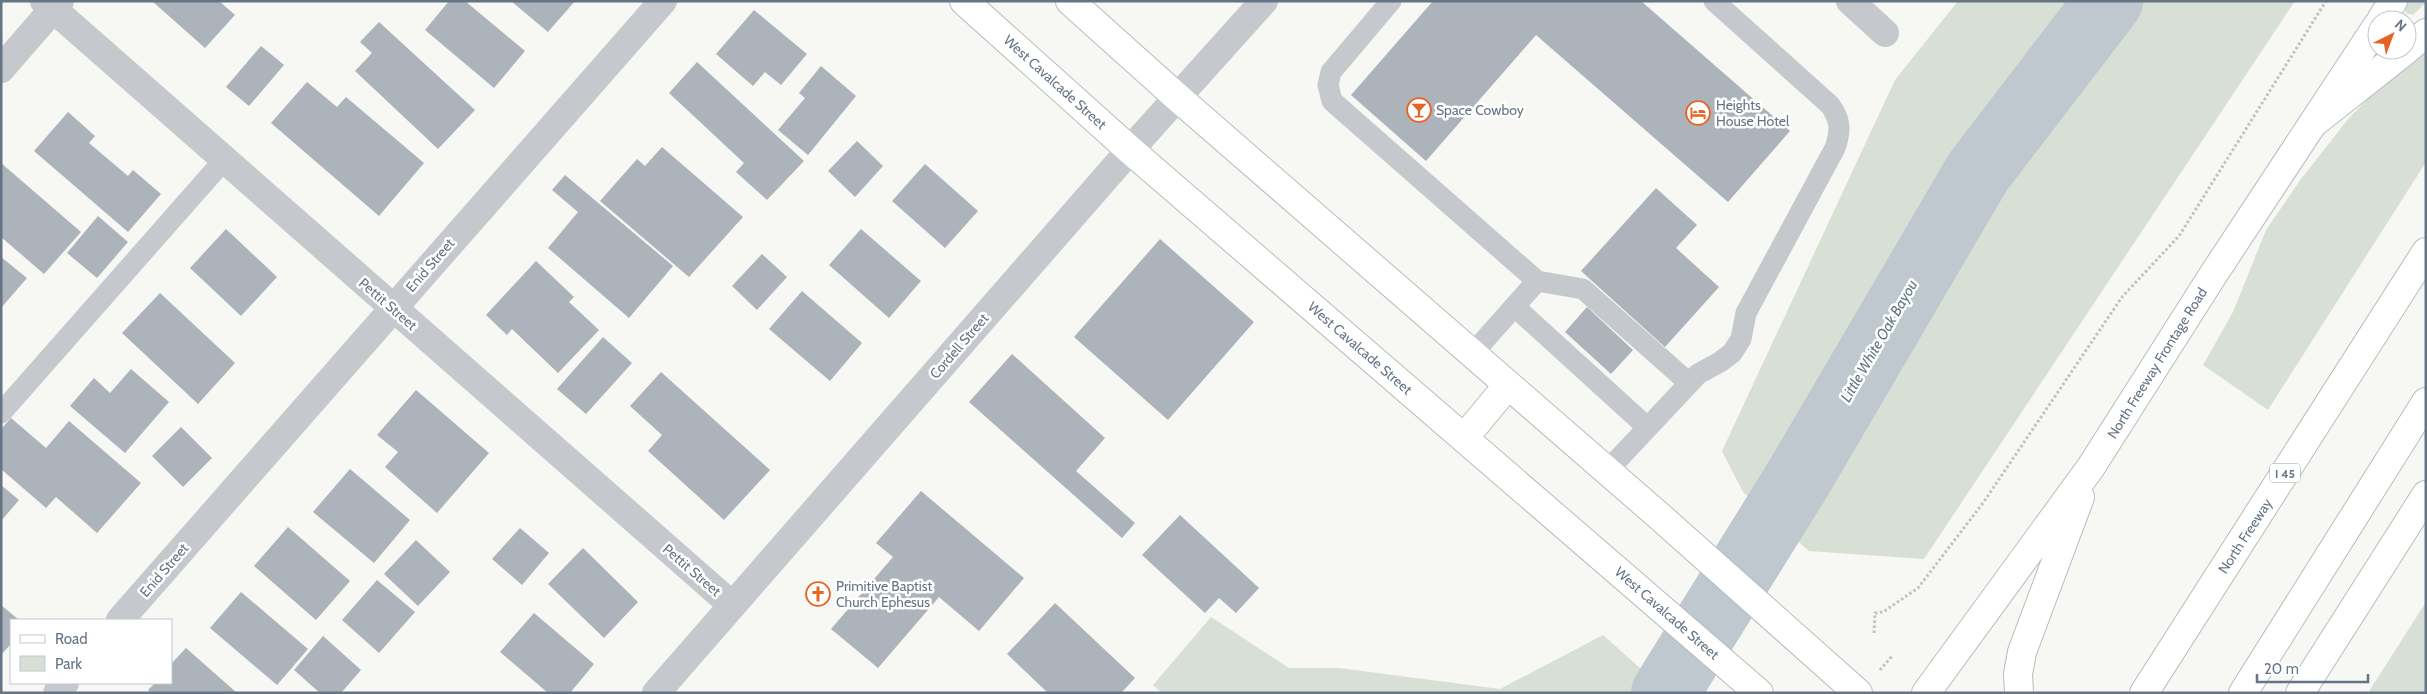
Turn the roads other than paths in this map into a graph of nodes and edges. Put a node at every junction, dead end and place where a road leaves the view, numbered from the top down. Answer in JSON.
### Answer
{"nodes":[{"id":1,"x":663,"y":1,"type":"edge"},
{"id":2,"x":964,"y":1,"type":"edge"},
{"id":3,"x":1070,"y":1,"type":"edge"},
{"id":4,"x":1264,"y":1,"type":"edge"},
{"id":5,"x":1391,"y":1,"type":"edge"},
{"id":6,"x":1714,"y":1,"type":"edge"},
{"id":7,"x":1850,"y":1,"type":"edge"},
{"id":8,"x":52,"y":4,"type":"edge"},
{"id":9,"x":1885,"y":33,"type":"dead end"},
{"id":10,"x":2367,"y":41,"type":"edge"},
{"id":11,"x":2393,"y":60,"type":"edge"},
{"id":12,"x":1,"y":69,"type":"edge"},
{"id":13,"x":1177,"y":97,"type":"junction"},
{"id":14,"x":2315,"y":122,"type":"junction"},
{"id":15,"x":1130,"y":150,"type":"junction"},
{"id":16,"x":224,"y":160,"type":"junction"},
{"id":17,"x":2426,"y":252,"type":"edge"},
{"id":18,"x":1537,"y":281,"type":"junction"},
{"id":19,"x":1515,"y":307,"type":"junction"},
{"id":20,"x":393,"y":308,"type":"junction"},
{"id":21,"x":1473,"y":353,"type":"junction"},
{"id":22,"x":1689,"y":383,"type":"junction"},
{"id":23,"x":1508,"y":385,"type":"junction"},
{"id":24,"x":2426,"y":402,"type":"edge"},
{"id":25,"x":1,"y":413,"type":"edge"},
{"id":26,"x":1647,"y":427,"type":"junction"},
{"id":27,"x":1464,"y":438,"type":"junction"},
{"id":28,"x":2091,"y":467,"type":"junction"},
{"id":29,"x":1607,"y":472,"type":"junction"},
{"id":30,"x":2426,"y":495,"type":"edge"},
{"id":31,"x":732,"y":605,"type":"junction"},
{"id":32,"x":121,"y":619,"type":"edge"},
{"id":33,"x":1755,"y":689,"type":"edge"},
{"id":34,"x":656,"y":693,"type":"edge"},
{"id":35,"x":1858,"y":693,"type":"edge"},
{"id":36,"x":1926,"y":693,"type":"edge"},
{"id":37,"x":2019,"y":693,"type":"edge"},
{"id":38,"x":2144,"y":693,"type":"edge"},
{"id":39,"x":2243,"y":693,"type":"edge"},
{"id":40,"x":2300,"y":693,"type":"edge"}],
"edges":[{"from":1,"to":20,"type":"street","name":"Enid Street"},
{"from":2,"to":15,"type":"main road","name":"West Cavalcade Street"},
{"from":3,"to":13,"type":"main road"},
{"from":4,"to":13,"type":"street","name":"Cordell Street"},
{"from":5,"to":18,"type":"lane"},
{"from":6,"to":22,"type":"lane"},
{"from":7,"to":9,"type":"street"},
{"from":8,"to":12,"type":"street"},
{"from":8,"to":16,"type":"street","name":"Pettit Street"},
{"from":10,"to":14,"type":"main road","name":"North Freeway Frontage Road"},
{"from":11,"to":14,"type":"main road"},
{"from":13,"to":15,"type":"street","name":"Cordell Street"},
{"from":13,"to":21,"type":"main road"},
{"from":14,"to":28,"type":"main road","name":"North Freeway Frontage Road"},
{"from":15,"to":27,"type":"main road","name":"West Cavalcade Street"},
{"from":15,"to":31,"type":"street","name":"Cordell Street"},
{"from":16,"to":20,"type":"street","name":"Pettit Street"},
{"from":16,"to":25,"type":"lane"},
{"from":17,"to":38,"type":"main road","name":"North Freeway","number":"I 45"},
{"from":18,"to":19,"type":"lane"},
{"from":18,"to":22,"type":"lane"},
{"from":19,"to":21,"type":"lane"},
{"from":19,"to":26,"type":"lane"},
{"from":20,"to":31,"type":"street","name":"Pettit Street"},
{"from":20,"to":32,"type":"street","name":"Enid Street"},
{"from":21,"to":23,"type":"main road"},
{"from":22,"to":26,"type":"lane"},
{"from":23,"to":27,"type":"main road"},
{"from":23,"to":29,"type":"main road"},
{"from":24,"to":39,"type":"main road"},
{"from":26,"to":29,"type":"lane"},
{"from":27,"to":33,"type":"main road","name":"West Cavalcade Street"},
{"from":28,"to":36,"type":"main road","name":"North Freeway Frontage Road"},
{"from":28,"to":37,"type":"main road"},
{"from":29,"to":35,"type":"main road"},
{"from":30,"to":40,"type":"main road"},
{"from":31,"to":34,"type":"street","name":"Cordell Street"}]}
